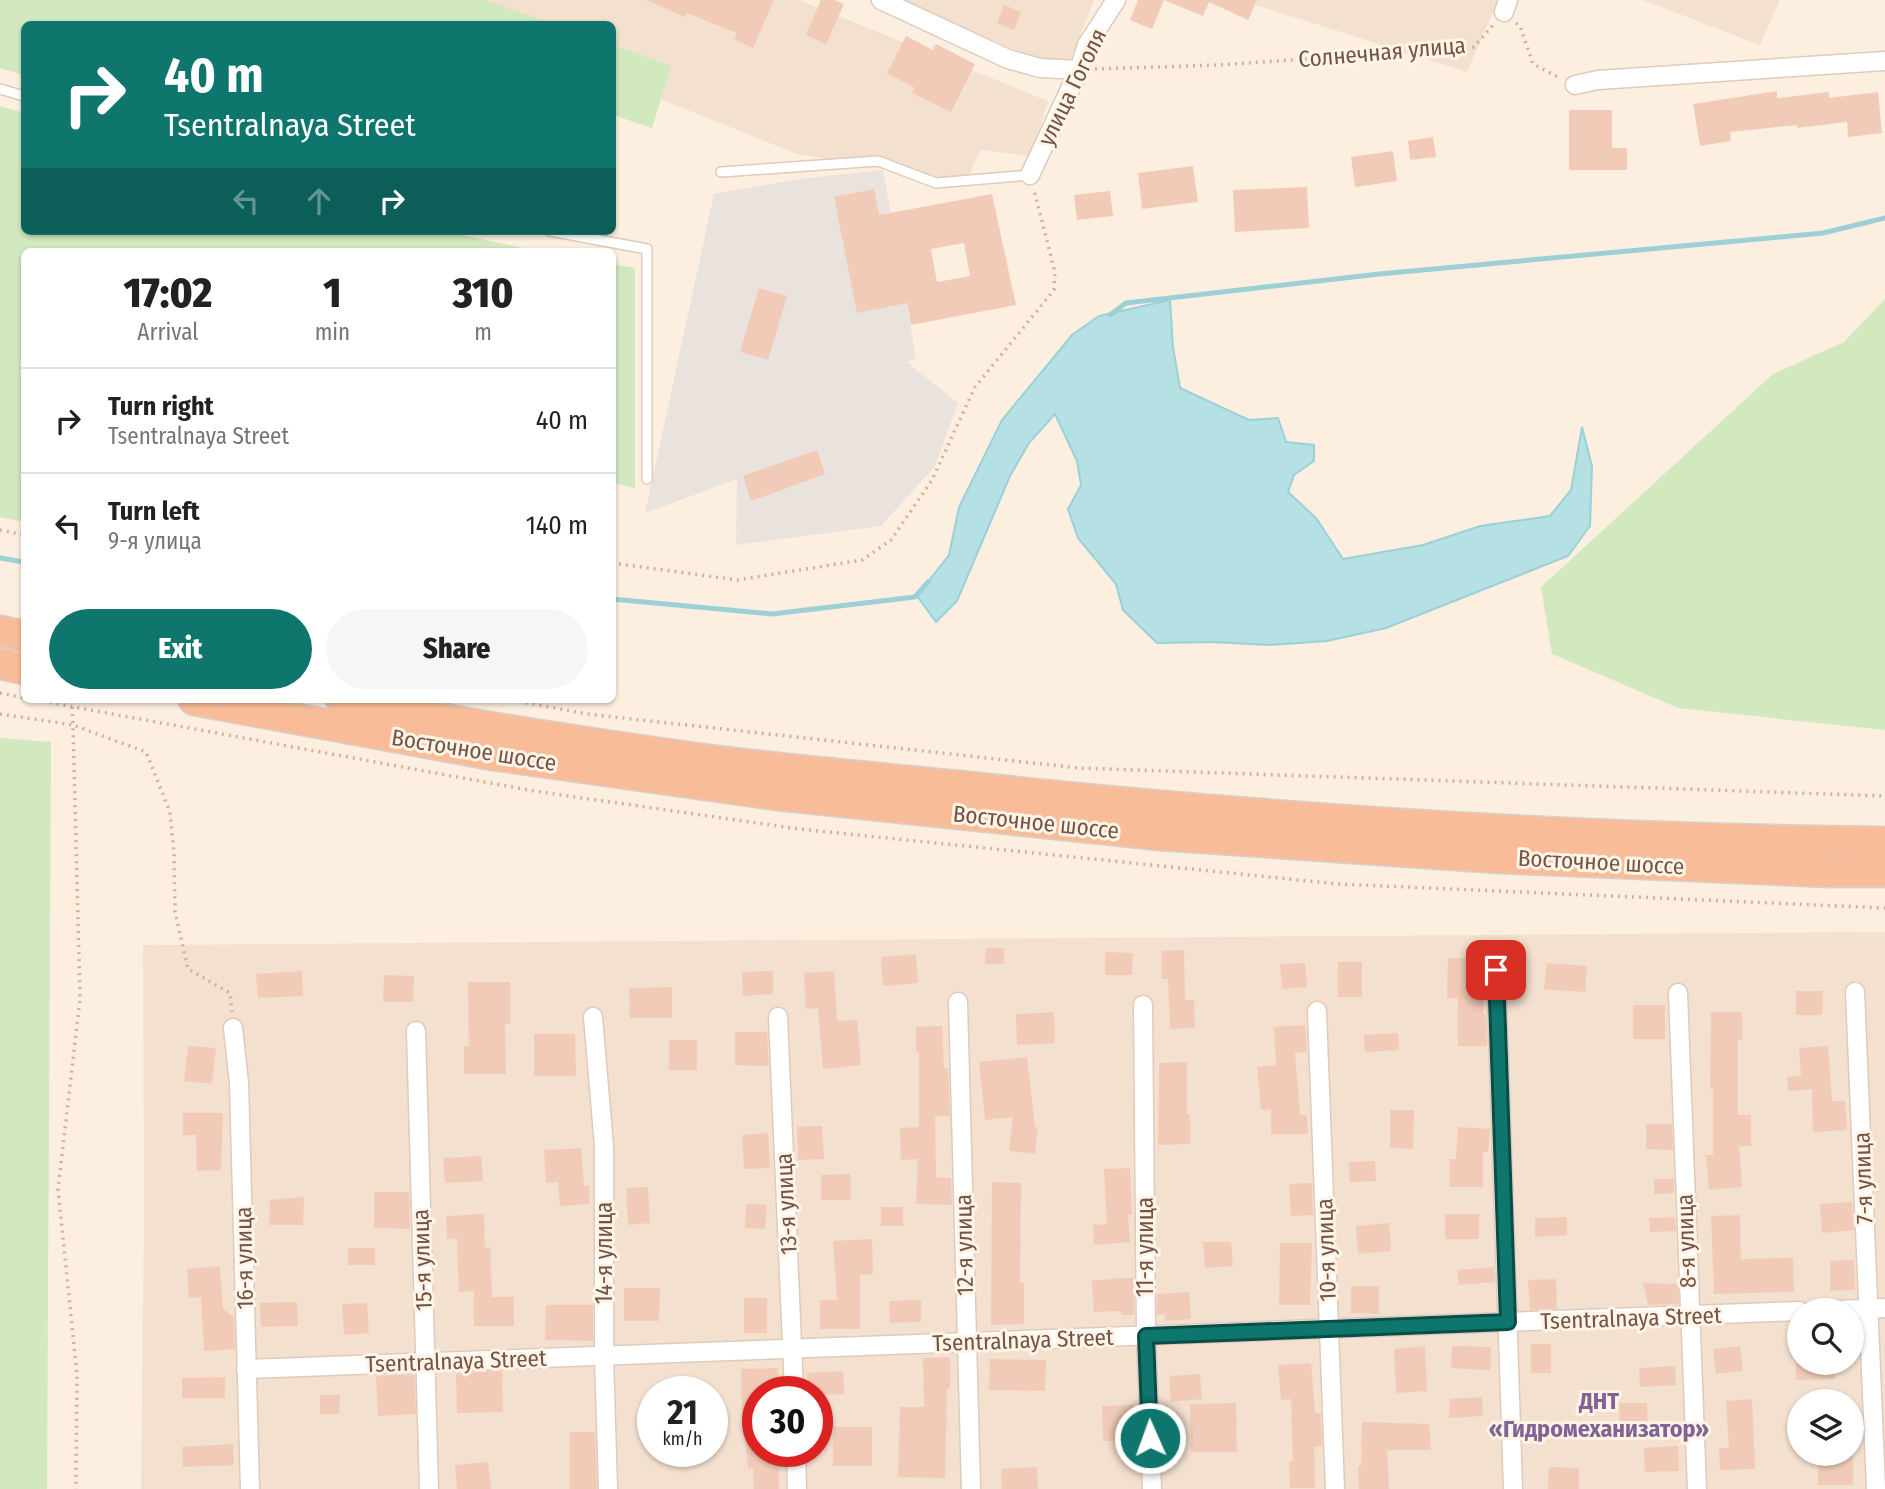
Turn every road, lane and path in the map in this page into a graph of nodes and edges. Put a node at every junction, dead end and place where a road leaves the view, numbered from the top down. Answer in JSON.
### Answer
{"nodes":[{"id":1,"x":881,"y":0,"type":"edge"},
{"id":2,"x":1116,"y":0,"type":"edge"},
{"id":3,"x":1506,"y":6,"type":"edge"},
{"id":4,"x":1885,"y":61,"type":"edge"},
{"id":5,"x":1079,"y":70,"type":"junction"},
{"id":6,"x":1575,"y":85,"type":"joint"},
{"id":7,"x":0,"y":89,"type":"edge"},
{"id":8,"x":21,"y":95,"type":"edge"},
{"id":9,"x":721,"y":172,"type":"dead end"},
{"id":10,"x":1030,"y":175,"type":"junction"},
{"id":11,"x":572,"y":235,"type":"edge"},
{"id":12,"x":647,"y":479,"type":"dead end"},
{"id":13,"x":0,"y":530,"type":"edge"},
{"id":14,"x":21,"y":534,"type":"edge"},
{"id":15,"x":616,"y":564,"type":"edge"},
{"id":16,"x":0,"y":631,"type":"edge"},
{"id":17,"x":21,"y":635,"type":"edge"},
{"id":18,"x":0,"y":664,"type":"edge"},
{"id":19,"x":21,"y":668,"type":"edge"},
{"id":20,"x":0,"y":693,"type":"edge"},
{"id":21,"x":21,"y":697,"type":"edge"},
{"id":22,"x":210,"y":703,"type":"edge"},
{"id":23,"x":356,"y":703,"type":"edge"},
{"id":24,"x":528,"y":703,"type":"edge"},
{"id":25,"x":72,"y":707,"type":"dead end"},
{"id":26,"x":0,"y":714,"type":"edge"},
{"id":27,"x":72,"y":725,"type":"junction"},
{"id":28,"x":1885,"y":796,"type":"edge"},
{"id":29,"x":1885,"y":842,"type":"edge"},
{"id":30,"x":1885,"y":872,"type":"edge"},
{"id":31,"x":1496,"y":970,"type":"dead end"},
{"id":32,"x":1855,"y":992,"type":"dead end"},
{"id":33,"x":1678,"y":993,"type":"dead end"},
{"id":34,"x":958,"y":1002,"type":"dead end"},
{"id":35,"x":1143,"y":1005,"type":"dead end"},
{"id":36,"x":1317,"y":1011,"type":"dead end"},
{"id":37,"x":593,"y":1017,"type":"dead end"},
{"id":38,"x":778,"y":1017,"type":"dead end"},
{"id":39,"x":233,"y":1028,"type":"joint"},
{"id":40,"x":415,"y":1031,"type":"dead end"},
{"id":41,"x":1876,"y":1308,"type":"edge"},
{"id":42,"x":1787,"y":1311,"type":"edge"},
{"id":43,"x":1689,"y":1315,"type":"junction"},
{"id":44,"x":1508,"y":1322,"type":"junction"},
{"id":45,"x":1329,"y":1329,"type":"junction"},
{"id":46,"x":1146,"y":1336,"type":"junction"},
{"id":47,"x":965,"y":1342,"type":"junction"},
{"id":48,"x":793,"y":1347,"type":"junction"},
{"id":49,"x":604,"y":1356,"type":"junction"},
{"id":50,"x":426,"y":1363,"type":"junction"},
{"id":51,"x":246,"y":1369,"type":"junction"},
{"id":52,"x":794,"y":1376,"type":"edge"},
{"id":53,"x":796,"y":1467,"type":"edge"},
{"id":54,"x":76,"y":1489,"type":"edge"},
{"id":55,"x":250,"y":1489,"type":"edge"},
{"id":56,"x":429,"y":1489,"type":"edge"},
{"id":57,"x":608,"y":1489,"type":"edge"},
{"id":58,"x":797,"y":1489,"type":"edge"},
{"id":59,"x":971,"y":1489,"type":"edge"},
{"id":60,"x":1152,"y":1489,"type":"edge"},
{"id":61,"x":1335,"y":1489,"type":"edge"},
{"id":62,"x":1513,"y":1489,"type":"edge"},
{"id":63,"x":1697,"y":1489,"type":"edge"},
{"id":64,"x":1876,"y":1489,"type":"edge"}],
"edges":[{"from":1,"to":5,"type":"street"},
{"from":2,"to":5,"type":"street","name":"улица Гоголя"},
{"from":3,"to":5,"type":"path","name":"Солнечная улица"},
{"from":3,"to":6,"type":"path","name":"Солнечная улица"},
{"from":4,"to":6,"type":"street"},
{"from":5,"to":10,"type":"street","name":"улица Гоголя"},
{"from":7,"to":8,"type":"lane"},
{"from":9,"to":10,"type":"lane"},
{"from":10,"to":15,"type":"path"},
{"from":11,"to":12,"type":"lane"},
{"from":13,"to":14,"type":"path"},
{"from":16,"to":17,"type":"highway"},
{"from":18,"to":19,"type":"highway"},
{"from":20,"to":21,"type":"path"},
{"from":22,"to":30,"type":"highway","name":"Восточное шоссе"},
{"from":23,"to":29,"type":"highway","name":"Восточное шоссе"},
{"from":24,"to":28,"type":"path"},
{"from":25,"to":27,"type":"path"},
{"from":26,"to":27,"type":"path"},
{"from":27,"to":39,"type":"path"},
{"from":27,"to":54,"type":"path"},
{"from":31,"to":44,"type":"street"},
{"from":32,"to":41,"type":"street","name":"7-я улица"},
{"from":33,"to":43,"type":"street","name":"8-я улица"},
{"from":34,"to":47,"type":"street","name":"12-я улица"},
{"from":35,"to":46,"type":"street","name":"11-я улица"},
{"from":36,"to":45,"type":"street","name":"10-я улица"},
{"from":37,"to":49,"type":"street","name":"14-я улица"},
{"from":38,"to":48,"type":"street","name":"13-я улица"},
{"from":39,"to":51,"type":"street","name":"16-я улица"},
{"from":40,"to":50,"type":"street","name":"15-я улица"},
{"from":41,"to":64,"type":"street","name":"7-я улица"},
{"from":42,"to":43,"type":"street","name":"Tsentralnaya Street"},
{"from":43,"to":44,"type":"street","name":"Tsentralnaya Street"},
{"from":43,"to":63,"type":"street","name":"8-я улица"},
{"from":44,"to":45,"type":"street","name":"Tsentralnaya Street"},
{"from":44,"to":62,"type":"street"},
{"from":45,"to":46,"type":"street","name":"Tsentralnaya Street"},
{"from":45,"to":61,"type":"street","name":"10-я улица"},
{"from":46,"to":47,"type":"street","name":"Tsentralnaya Street"},
{"from":46,"to":60,"type":"street","name":"11-я улица"},
{"from":47,"to":48,"type":"street","name":"Tsentralnaya Street"},
{"from":47,"to":59,"type":"street","name":"12-я улица"},
{"from":48,"to":49,"type":"street","name":"Tsentralnaya Street"},
{"from":48,"to":52,"type":"street","name":"13-я улица"},
{"from":49,"to":50,"type":"street","name":"Tsentralnaya Street"},
{"from":49,"to":57,"type":"street","name":"14-я улица"},
{"from":50,"to":51,"type":"street","name":"Tsentralnaya Street"},
{"from":50,"to":56,"type":"street","name":"15-я улица"},
{"from":51,"to":55,"type":"street","name":"16-я улица"},
{"from":53,"to":58,"type":"street"}]}
